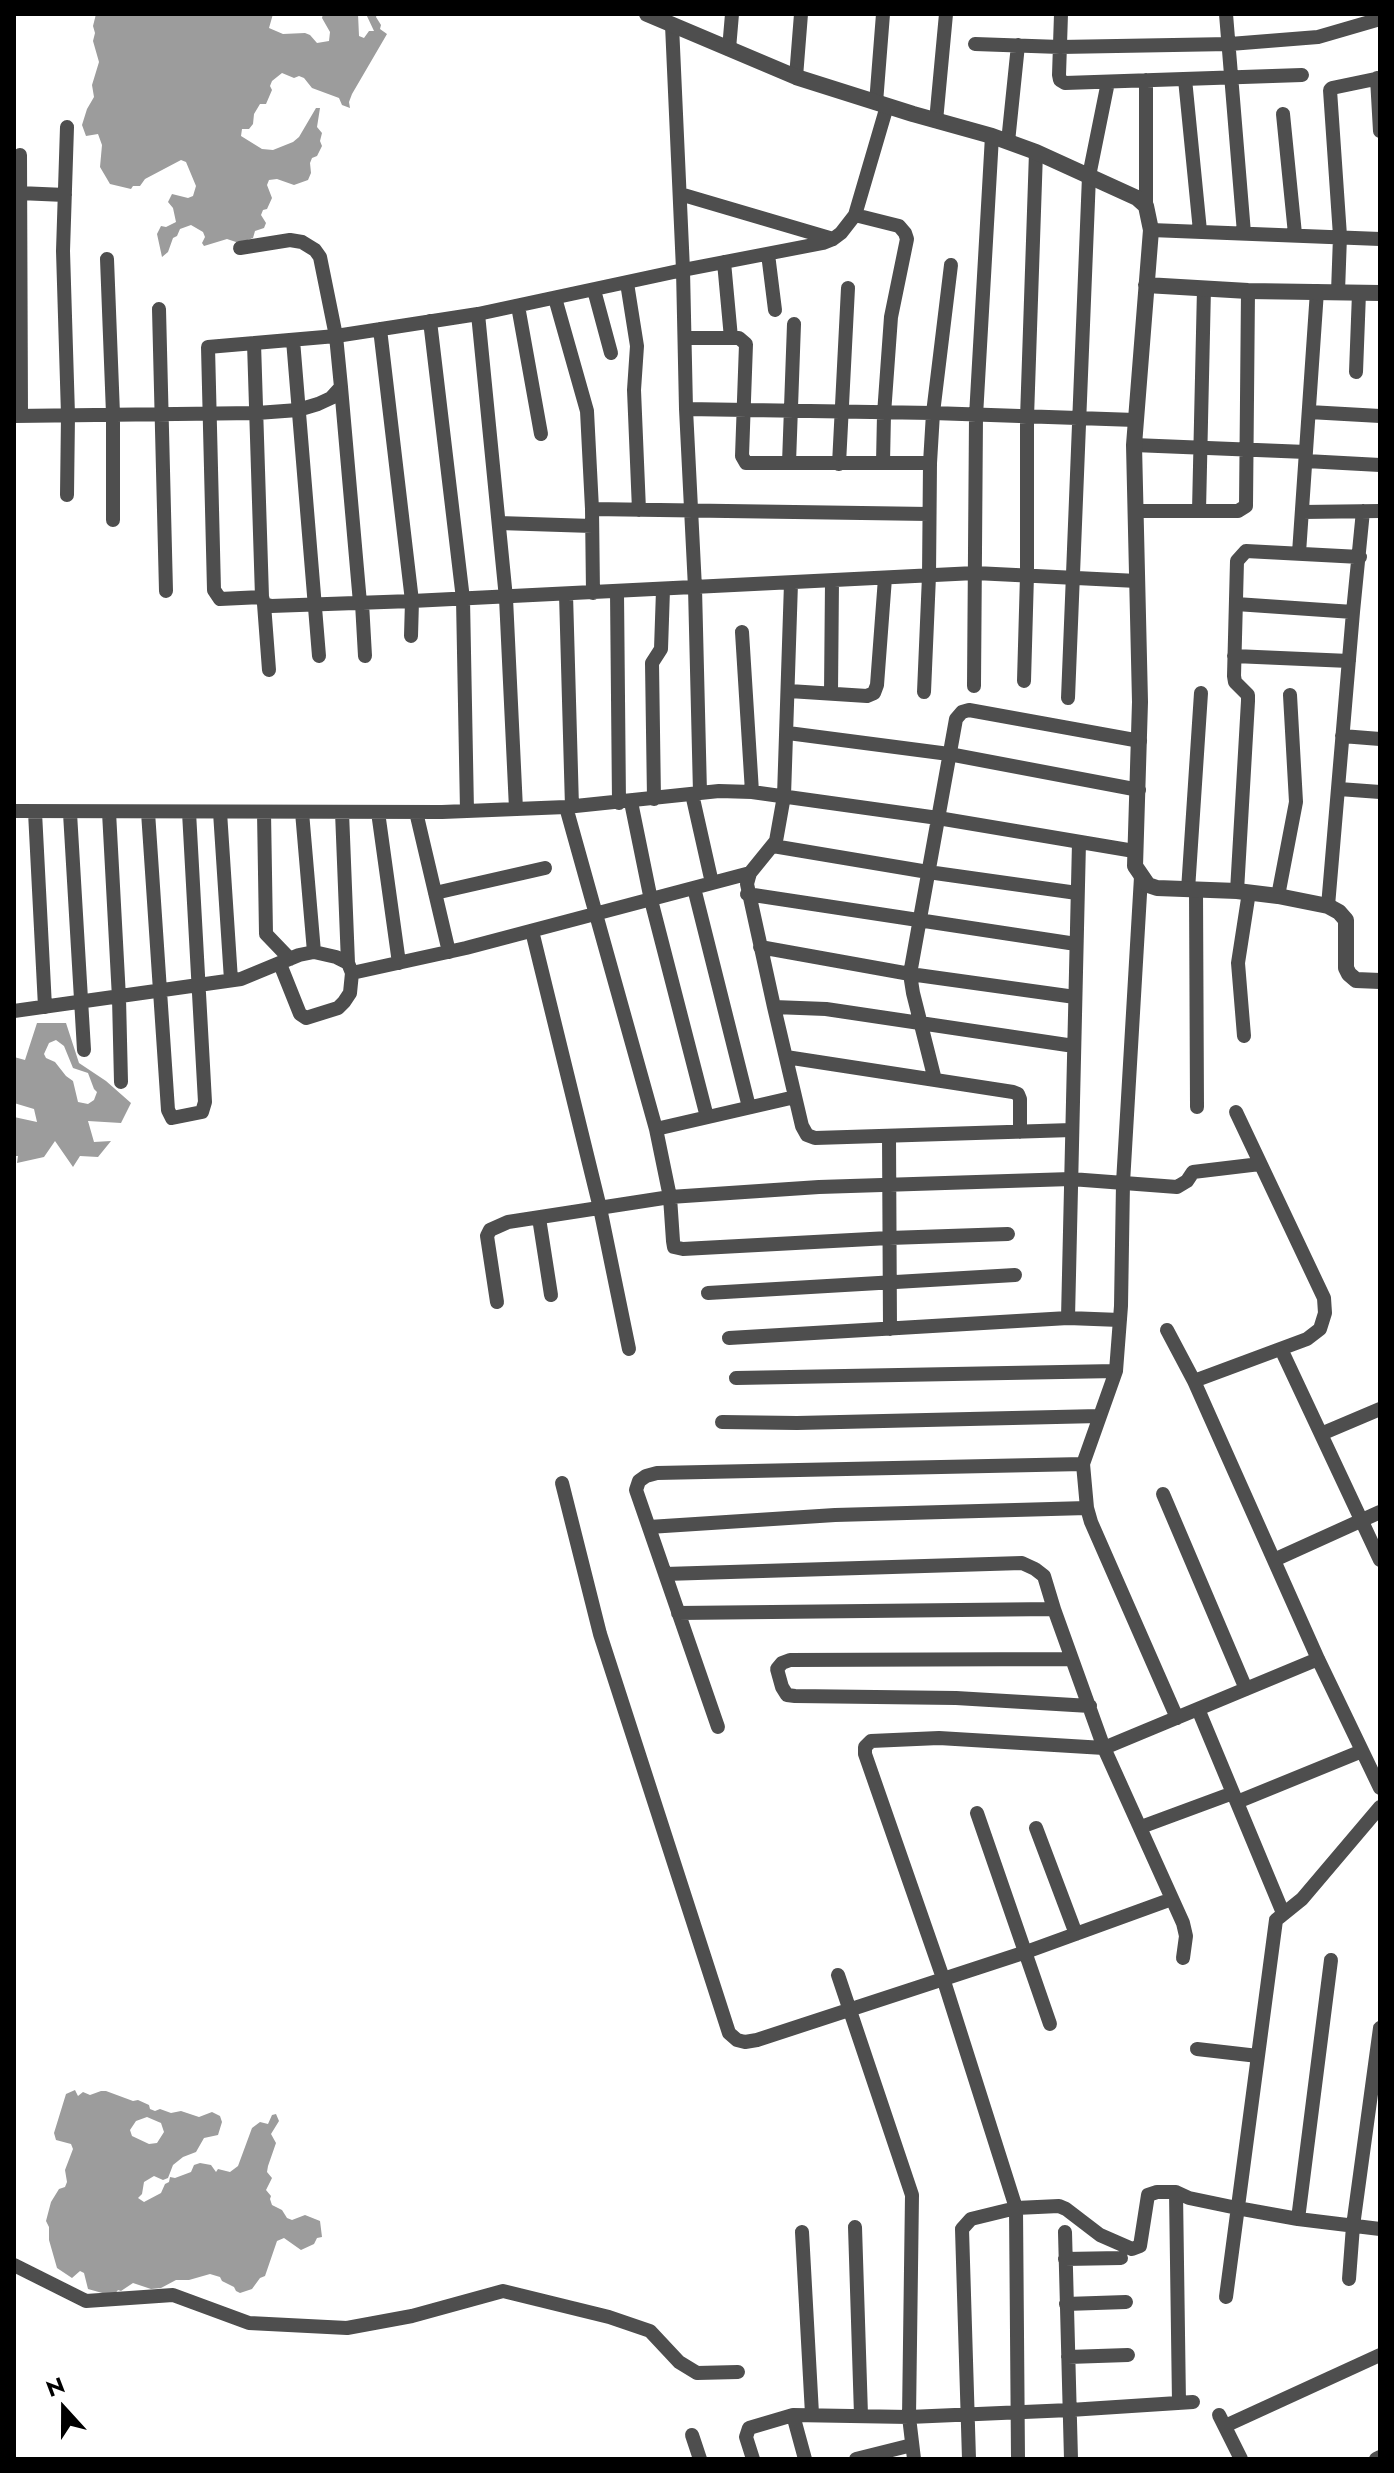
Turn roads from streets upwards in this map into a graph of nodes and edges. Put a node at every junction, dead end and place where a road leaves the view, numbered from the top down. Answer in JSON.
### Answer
{"nodes":[{"id":1,"x":732,"y":14,"type":"edge"},
{"id":2,"x":801,"y":14,"type":"edge"},
{"id":3,"x":883,"y":14,"type":"edge"},
{"id":4,"x":946,"y":14,"type":"edge"},
{"id":5,"x":1061,"y":14,"type":"edge"},
{"id":6,"x":1226,"y":14,"type":"edge"},
{"id":7,"x":658,"y":18,"type":"edge"},
{"id":8,"x":1380,"y":19,"type":"edge"},
{"id":9,"x":975,"y":44,"type":"dead end"},
{"id":10,"x":1230,"y":44,"type":"junction"},
{"id":11,"x":1018,"y":45,"type":"junction"},
{"id":12,"x":1060,"y":47,"type":"junction"},
{"id":13,"x":729,"y":49,"type":"junction"},
{"id":14,"x":1302,"y":75,"type":"dead end"},
{"id":15,"x":796,"y":77,"type":"junction"},
{"id":16,"x":1232,"y":77,"type":"junction"},
{"id":17,"x":1379,"y":78,"type":"edge"},
{"id":18,"x":1185,"y":79,"type":"junction"},
{"id":19,"x":1146,"y":80,"type":"junction"},
{"id":20,"x":1108,"y":82,"type":"junction"},
{"id":21,"x":881,"y":104,"type":"junction"},
{"id":22,"x":1283,"y":114,"type":"dead end"},
{"id":23,"x":936,"y":121,"type":"junction"},
{"id":24,"x":67,"y":127,"type":"dead end"},
{"id":25,"x":1380,"y":131,"type":"edge"},
{"id":26,"x":992,"y":136,"type":"junction"},
{"id":27,"x":1008,"y":142,"type":"junction"},
{"id":28,"x":1036,"y":152,"type":"junction"},
{"id":29,"x":20,"y":155,"type":"dead end"},
{"id":30,"x":1089,"y":176,"type":"junction"},
{"id":31,"x":19,"y":193,"type":"junction"},
{"id":32,"x":680,"y":194,"type":"junction"},
{"id":33,"x":65,"y":195,"type":"junction"},
{"id":34,"x":1146,"y":206,"type":"junction"},
{"id":35,"x":855,"y":215,"type":"junction"},
{"id":36,"x":1151,"y":230,"type":"junction"},
{"id":37,"x":1200,"y":231,"type":"junction"},
{"id":38,"x":1244,"y":233,"type":"junction"},
{"id":39,"x":1295,"y":234,"type":"junction"},
{"id":40,"x":1340,"y":236,"type":"junction"},
{"id":41,"x":833,"y":239,"type":"junction"},
{"id":42,"x":1380,"y":239,"type":"edge"},
{"id":43,"x":240,"y":248,"type":"dead end"},
{"id":44,"x":768,"y":254,"type":"junction"},
{"id":45,"x":107,"y":259,"type":"dead end"},
{"id":46,"x":724,"y":262,"type":"junction"},
{"id":47,"x":951,"y":265,"type":"dead end"},
{"id":48,"x":683,"y":270,"type":"junction"},
{"id":49,"x":627,"y":283,"type":"junction"},
{"id":50,"x":1146,"y":285,"type":"junction"},
{"id":51,"x":848,"y":288,"type":"dead end"},
{"id":52,"x":1204,"y":288,"type":"junction"},
{"id":53,"x":594,"y":290,"type":"junction"},
{"id":54,"x":1248,"y":291,"type":"junction"},
{"id":55,"x":1317,"y":291,"type":"junction"},
{"id":56,"x":1338,"y":292,"type":"junction"},
{"id":57,"x":1359,"y":293,"type":"junction"},
{"id":58,"x":1380,"y":293,"type":"edge"},
{"id":59,"x":555,"y":298,"type":"junction"},
{"id":60,"x":518,"y":306,"type":"junction"},
{"id":61,"x":159,"y":309,"type":"dead end"},
{"id":62,"x":775,"y":310,"type":"dead end"},
{"id":63,"x":478,"y":314,"type":"junction"},
{"id":64,"x":430,"y":321,"type":"junction"},
{"id":65,"x":794,"y":324,"type":"dead end"},
{"id":66,"x":380,"y":329,"type":"junction"},
{"id":67,"x":336,"y":336,"type":"junction"},
{"id":68,"x":685,"y":338,"type":"junction"},
{"id":69,"x":731,"y":338,"type":"junction"},
{"id":70,"x":293,"y":340,"type":"junction"},
{"id":71,"x":254,"y":343,"type":"junction"},
{"id":72,"x":611,"y":353,"type":"dead end"},
{"id":73,"x":1356,"y":372,"type":"dead end"},
{"id":74,"x":341,"y":387,"type":"junction"},
{"id":75,"x":686,"y":409,"type":"junction"},
{"id":76,"x":298,"y":410,"type":"junction"},
{"id":77,"x":742,"y":410,"type":"junction"},
{"id":78,"x":791,"y":411,"type":"junction"},
{"id":79,"x":842,"y":412,"type":"junction"},
{"id":80,"x":1309,"y":412,"type":"junction"},
{"id":81,"x":211,"y":413,"type":"junction"},
{"id":82,"x":257,"y":413,"type":"junction"},
{"id":83,"x":933,"y":413,"type":"junction"},
{"id":84,"x":113,"y":414,"type":"junction"},
{"id":85,"x":163,"y":414,"type":"junction"},
{"id":86,"x":884,"y":414,"type":"junction"},
{"id":87,"x":68,"y":415,"type":"junction"},
{"id":88,"x":17,"y":416,"type":"edge"},
{"id":89,"x":976,"y":416,"type":"junction"},
{"id":90,"x":1380,"y":416,"type":"edge"},
{"id":91,"x":1027,"y":418,"type":"junction"},
{"id":92,"x":1079,"y":419,"type":"junction"},
{"id":93,"x":1135,"y":420,"type":"junction"},
{"id":94,"x":541,"y":434,"type":"dead end"},
{"id":95,"x":1134,"y":445,"type":"junction"},
{"id":96,"x":1201,"y":447,"type":"junction"},
{"id":97,"x":1247,"y":449,"type":"junction"},
{"id":98,"x":1306,"y":456,"type":"junction"},
{"id":99,"x":789,"y":463,"type":"junction"},
{"id":100,"x":883,"y":463,"type":"junction"},
{"id":101,"x":930,"y":463,"type":"junction"},
{"id":102,"x":839,"y":464,"type":"junction"},
{"id":103,"x":1380,"y":465,"type":"edge"},
{"id":104,"x":67,"y":495,"type":"dead end"},
{"id":105,"x":592,"y":509,"type":"junction"},
{"id":106,"x":639,"y":510,"type":"junction"},
{"id":107,"x":692,"y":511,"type":"junction"},
{"id":108,"x":1136,"y":511,"type":"junction"},
{"id":109,"x":1199,"y":511,"type":"junction"},
{"id":110,"x":1363,"y":511,"type":"junction"},
{"id":111,"x":1380,"y":511,"type":"edge"},
{"id":112,"x":1302,"y":512,"type":"junction"},
{"id":113,"x":929,"y":514,"type":"junction"},
{"id":114,"x":113,"y":520,"type":"dead end"},
{"id":115,"x":499,"y":523,"type":"junction"},
{"id":116,"x":592,"y":526,"type":"junction"},
{"id":117,"x":1299,"y":553,"type":"junction"},
{"id":118,"x":1360,"y":557,"type":"junction"},
{"id":119,"x":975,"y":573,"type":"junction"},
{"id":120,"x":1027,"y":575,"type":"junction"},
{"id":121,"x":929,"y":576,"type":"junction"},
{"id":122,"x":885,"y":578,"type":"junction"},
{"id":123,"x":1072,"y":579,"type":"junction"},
{"id":124,"x":832,"y":581,"type":"junction"},
{"id":125,"x":1137,"y":581,"type":"junction"},
{"id":126,"x":791,"y":583,"type":"junction"},
{"id":127,"x":695,"y":588,"type":"junction"},
{"id":128,"x":663,"y":590,"type":"junction"},
{"id":129,"x":166,"y":591,"type":"dead end"},
{"id":130,"x":617,"y":592,"type":"junction"},
{"id":131,"x":593,"y":593,"type":"junction"},
{"id":132,"x":566,"y":594,"type":"junction"},
{"id":133,"x":506,"y":598,"type":"junction"},
{"id":134,"x":463,"y":599,"type":"junction"},
{"id":135,"x":263,"y":601,"type":"junction"},
{"id":136,"x":412,"y":601,"type":"junction"},
{"id":137,"x":361,"y":603,"type":"junction"},
{"id":138,"x":315,"y":604,"type":"junction"},
{"id":139,"x":1236,"y":604,"type":"junction"},
{"id":140,"x":1353,"y":612,"type":"junction"},
{"id":141,"x":742,"y":632,"type":"dead end"},
{"id":142,"x":411,"y":636,"type":"dead end"},
{"id":143,"x":319,"y":656,"type":"dead end"},
{"id":144,"x":365,"y":656,"type":"dead end"},
{"id":145,"x":1234,"y":656,"type":"junction"},
{"id":146,"x":1349,"y":661,"type":"junction"},
{"id":147,"x":269,"y":670,"type":"dead end"},
{"id":148,"x":1024,"y":681,"type":"dead end"},
{"id":149,"x":974,"y":686,"type":"dead end"},
{"id":150,"x":789,"y":691,"type":"junction"},
{"id":151,"x":924,"y":692,"type":"dead end"},
{"id":152,"x":831,"y":693,"type":"junction"},
{"id":153,"x":1201,"y":693,"type":"dead end"},
{"id":154,"x":1290,"y":695,"type":"dead end"},
{"id":155,"x":1068,"y":698,"type":"dead end"},
{"id":156,"x":788,"y":733,"type":"junction"},
{"id":157,"x":1342,"y":736,"type":"junction"},
{"id":158,"x":1380,"y":739,"type":"edge"},
{"id":159,"x":1140,"y":741,"type":"junction"},
{"id":160,"x":949,"y":754,"type":"junction"},
{"id":161,"x":1339,"y":789,"type":"junction"},
{"id":162,"x":1139,"y":790,"type":"junction"},
{"id":163,"x":752,"y":792,"type":"junction"},
{"id":164,"x":1380,"y":792,"type":"edge"},
{"id":165,"x":696,"y":793,"type":"junction"},
{"id":166,"x":784,"y":796,"type":"junction"},
{"id":167,"x":654,"y":799,"type":"junction"},
{"id":168,"x":625,"y":802,"type":"junction"},
{"id":169,"x":569,"y":807,"type":"junction"},
{"id":170,"x":516,"y":809,"type":"junction"},
{"id":171,"x":14,"y":811,"type":"edge"},
{"id":172,"x":467,"y":811,"type":"junction"},
{"id":173,"x":35,"y":812,"type":"junction"},
{"id":174,"x":109,"y":812,"type":"junction"},
{"id":175,"x":148,"y":812,"type":"junction"},
{"id":176,"x":189,"y":812,"type":"junction"},
{"id":177,"x":220,"y":812,"type":"junction"},
{"id":178,"x":264,"y":812,"type":"junction"},
{"id":179,"x":302,"y":812,"type":"junction"},
{"id":180,"x":342,"y":812,"type":"junction"},
{"id":181,"x":378,"y":812,"type":"junction"},
{"id":182,"x":416,"y":812,"type":"junction"},
{"id":183,"x":70,"y":813,"type":"junction"},
{"id":184,"x":938,"y":818,"type":"junction"},
{"id":185,"x":1079,"y":842,"type":"junction"},
{"id":186,"x":773,"y":846,"type":"junction"},
{"id":187,"x":1134,"y":851,"type":"junction"},
{"id":188,"x":545,"y":868,"type":"dead end"},
{"id":189,"x":928,"y":872,"type":"junction"},
{"id":190,"x":750,"y":873,"type":"junction"},
{"id":191,"x":1141,"y":877,"type":"junction"},
{"id":192,"x":712,"y":883,"type":"junction"},
{"id":193,"x":694,"y":888,"type":"junction"},
{"id":194,"x":1192,"y":890,"type":"junction"},
{"id":195,"x":1243,"y":892,"type":"junction"},
{"id":196,"x":435,"y":893,"type":"junction"},
{"id":197,"x":1077,"y":893,"type":"junction"},
{"id":198,"x":747,"y":894,"type":"junction"},
{"id":199,"x":1278,"y":896,"type":"junction"},
{"id":200,"x":651,"y":900,"type":"junction"},
{"id":201,"x":1328,"y":906,"type":"junction"},
{"id":202,"x":596,"y":914,"type":"junction"},
{"id":203,"x":920,"y":920,"type":"junction"},
{"id":204,"x":532,"y":931,"type":"junction"},
{"id":205,"x":1076,"y":944,"type":"junction"},
{"id":206,"x":760,"y":947,"type":"junction"},
{"id":207,"x":314,"y":952,"type":"junction"},
{"id":208,"x":449,"y":952,"type":"junction"},
{"id":209,"x":285,"y":962,"type":"junction"},
{"id":210,"x":399,"y":963,"type":"junction"},
{"id":211,"x":350,"y":968,"type":"junction"},
{"id":212,"x":910,"y":974,"type":"junction"},
{"id":213,"x":231,"y":980,"type":"junction"},
{"id":214,"x":1380,"y":981,"type":"edge"},
{"id":215,"x":197,"y":986,"type":"junction"},
{"id":216,"x":158,"y":992,"type":"junction"},
{"id":217,"x":1075,"y":997,"type":"junction"},
{"id":218,"x":119,"y":998,"type":"junction"},
{"id":219,"x":82,"y":1003,"type":"junction"},
{"id":220,"x":45,"y":1007,"type":"junction"},
{"id":221,"x":774,"y":1007,"type":"junction"},
{"id":222,"x":14,"y":1011,"type":"edge"},
{"id":223,"x":920,"y":1023,"type":"junction"},
{"id":224,"x":1244,"y":1036,"type":"dead end"},
{"id":225,"x":1074,"y":1046,"type":"junction"},
{"id":226,"x":84,"y":1050,"type":"dead end"},
{"id":227,"x":786,"y":1057,"type":"junction"},
{"id":228,"x":935,"y":1080,"type":"junction"},
{"id":229,"x":121,"y":1082,"type":"dead end"},
{"id":230,"x":795,"y":1097,"type":"junction"},
{"id":231,"x":749,"y":1107,"type":"junction"},
{"id":232,"x":1197,"y":1107,"type":"dead end"},
{"id":233,"x":1236,"y":1112,"type":"dead end"},
{"id":234,"x":707,"y":1117,"type":"junction"},
{"id":235,"x":656,"y":1129,"type":"junction"},
{"id":236,"x":1072,"y":1130,"type":"junction"},
{"id":237,"x":1020,"y":1132,"type":"junction"},
{"id":238,"x":889,"y":1136,"type":"junction"},
{"id":239,"x":1260,"y":1164,"type":"junction"},
{"id":240,"x":1071,"y":1179,"type":"junction"},
{"id":241,"x":1123,"y":1183,"type":"junction"},
{"id":242,"x":889,"y":1184,"type":"junction"},
{"id":243,"x":670,"y":1197,"type":"junction"},
{"id":244,"x":600,"y":1208,"type":"junction"},
{"id":245,"x":539,"y":1218,"type":"junction"},
{"id":246,"x":1008,"y":1234,"type":"dead end"},
{"id":247,"x":889,"y":1238,"type":"junction"},
{"id":248,"x":1015,"y":1275,"type":"dead end"},
{"id":249,"x":889,"y":1282,"type":"junction"},
{"id":250,"x":708,"y":1293,"type":"dead end"},
{"id":251,"x":551,"y":1295,"type":"dead end"},
{"id":252,"x":497,"y":1302,"type":"dead end"},
{"id":253,"x":1068,"y":1318,"type":"junction"},
{"id":254,"x":1120,"y":1320,"type":"junction"},
{"id":255,"x":890,"y":1329,"type":"junction"},
{"id":256,"x":1167,"y":1330,"type":"dead end"},
{"id":257,"x":729,"y":1338,"type":"dead end"},
{"id":258,"x":629,"y":1349,"type":"dead end"},
{"id":259,"x":1281,"y":1349,"type":"junction"},
{"id":260,"x":1116,"y":1371,"type":"junction"},
{"id":261,"x":736,"y":1378,"type":"dead end"},
{"id":262,"x":1194,"y":1381,"type":"junction"},
{"id":263,"x":1380,"y":1409,"type":"edge"},
{"id":264,"x":1099,"y":1416,"type":"junction"},
{"id":265,"x":722,"y":1422,"type":"dead end"},
{"id":266,"x":1321,"y":1434,"type":"junction"},
{"id":267,"x":1083,"y":1464,"type":"junction"},
{"id":268,"x":562,"y":1483,"type":"dead end"},
{"id":269,"x":1163,"y":1494,"type":"dead end"},
{"id":270,"x":1087,"y":1508,"type":"junction"},
{"id":271,"x":1380,"y":1512,"type":"edge"},
{"id":272,"x":1362,"y":1520,"type":"junction"},
{"id":273,"x":649,"y":1527,"type":"junction"},
{"id":274,"x":1274,"y":1560,"type":"junction"},
{"id":275,"x":1380,"y":1560,"type":"edge"},
{"id":276,"x":665,"y":1574,"type":"junction"},
{"id":277,"x":1054,"y":1609,"type":"junction"},
{"id":278,"x":678,"y":1613,"type":"junction"},
{"id":279,"x":1072,"y":1659,"type":"junction"},
{"id":280,"x":1318,"y":1659,"type":"junction"},
{"id":281,"x":1246,"y":1689,"type":"junction"},
{"id":282,"x":1090,"y":1706,"type":"junction"},
{"id":283,"x":1198,"y":1709,"type":"junction"},
{"id":284,"x":1177,"y":1718,"type":"junction"},
{"id":285,"x":718,"y":1727,"type":"dead end"},
{"id":286,"x":1104,"y":1748,"type":"junction"},
{"id":287,"x":1362,"y":1751,"type":"junction"},
{"id":288,"x":1380,"y":1788,"type":"edge"},
{"id":289,"x":1235,"y":1798,"type":"junction"},
{"id":290,"x":1380,"y":1807,"type":"edge"},
{"id":291,"x":977,"y":1813,"type":"dead end"},
{"id":292,"x":1141,"y":1827,"type":"junction"},
{"id":293,"x":1036,"y":1828,"type":"dead end"},
{"id":294,"x":1172,"y":1899,"type":"junction"},
{"id":295,"x":1283,"y":1913,"type":"junction"},
{"id":296,"x":1076,"y":1934,"type":"junction"},
{"id":297,"x":1026,"y":1952,"type":"junction"},
{"id":298,"x":1183,"y":1958,"type":"dead end"},
{"id":299,"x":1331,"y":1960,"type":"dead end"},
{"id":300,"x":838,"y":1975,"type":"dead end"},
{"id":301,"x":943,"y":1978,"type":"junction"},
{"id":302,"x":849,"y":2009,"type":"junction"},
{"id":303,"x":1050,"y":2024,"type":"dead end"},
{"id":304,"x":1380,"y":2028,"type":"edge"},
{"id":305,"x":1197,"y":2049,"type":"dead end"},
{"id":306,"x":1258,"y":2056,"type":"junction"},
{"id":307,"x":1176,"y":2192,"type":"junction"},
{"id":308,"x":1016,"y":2208,"type":"junction"},
{"id":309,"x":1237,"y":2208,"type":"junction"},
{"id":310,"x":1298,"y":2219,"type":"junction"},
{"id":311,"x":1353,"y":2226,"type":"junction"},
{"id":312,"x":855,"y":2227,"type":"dead end"},
{"id":313,"x":1380,"y":2229,"type":"edge"},
{"id":314,"x":802,"y":2232,"type":"dead end"},
{"id":315,"x":1065,"y":2232,"type":"dead end"},
{"id":316,"x":1121,"y":2258,"type":"dead end"},
{"id":317,"x":1065,"y":2259,"type":"junction"},
{"id":318,"x":14,"y":2265,"type":"edge"},
{"id":319,"x":1349,"y":2279,"type":"dead end"},
{"id":320,"x":1226,"y":2297,"type":"dead end"},
{"id":321,"x":1126,"y":2302,"type":"dead end"},
{"id":322,"x":1066,"y":2304,"type":"junction"},
{"id":323,"x":1128,"y":2355,"type":"dead end"},
{"id":324,"x":1380,"y":2355,"type":"edge"},
{"id":325,"x":1068,"y":2357,"type":"junction"},
{"id":326,"x":738,"y":2372,"type":"dead end"},
{"id":327,"x":1070,"y":2410,"type":"junction"},
{"id":328,"x":1018,"y":2413,"type":"junction"},
{"id":329,"x":812,"y":2414,"type":"junction"},
{"id":330,"x":967,"y":2414,"type":"junction"},
{"id":331,"x":793,"y":2415,"type":"junction"},
{"id":332,"x":861,"y":2415,"type":"junction"},
{"id":333,"x":909,"y":2417,"type":"junction"},
{"id":334,"x":692,"y":2435,"type":"dead end"},
{"id":335,"x":913,"y":2452,"type":"edge"},
{"id":336,"x":700,"y":2459,"type":"edge"},
{"id":337,"x":753,"y":2459,"type":"edge"},
{"id":338,"x":805,"y":2459,"type":"edge"},
{"id":339,"x":857,"y":2459,"type":"edge"},
{"id":340,"x":969,"y":2459,"type":"edge"},
{"id":341,"x":1018,"y":2459,"type":"edge"},
{"id":342,"x":1071,"y":2459,"type":"edge"},
{"id":343,"x":1241,"y":2459,"type":"edge"}],
"edges":[{"from":1,"to":13,"type":"street"},
{"from":2,"to":15,"type":"street"},
{"from":3,"to":21,"type":"street"},
{"from":4,"to":23,"type":"street"},
{"from":5,"to":12,"type":"street"},
{"from":6,"to":10,"type":"street"},
{"from":7,"to":13,"type":"street"},
{"from":7,"to":32,"type":"street"},
{"from":8,"to":10,"type":"street"},
{"from":9,"to":11,"type":"street"},
{"from":10,"to":12,"type":"street"},
{"from":10,"to":16,"type":"street"},
{"from":11,"to":12,"type":"street"},
{"from":11,"to":27,"type":"street"},
{"from":12,"to":20,"type":"street"},
{"from":13,"to":15,"type":"street"},
{"from":14,"to":16,"type":"street"},
{"from":15,"to":21,"type":"street"},
{"from":16,"to":18,"type":"street"},
{"from":16,"to":38,"type":"street"},
{"from":17,"to":25,"type":"street"},
{"from":17,"to":40,"type":"street"},
{"from":18,"to":19,"type":"street"},
{"from":18,"to":37,"type":"street"},
{"from":19,"to":20,"type":"street"},
{"from":19,"to":34,"type":"street"},
{"from":20,"to":30,"type":"street"},
{"from":21,"to":23,"type":"street"},
{"from":21,"to":35,"type":"street"},
{"from":22,"to":39,"type":"street"},
{"from":23,"to":26,"type":"street"},
{"from":24,"to":33,"type":"street"},
{"from":26,"to":27,"type":"street"},
{"from":26,"to":89,"type":"street"},
{"from":27,"to":28,"type":"street"},
{"from":28,"to":30,"type":"street"},
{"from":28,"to":91,"type":"street"},
{"from":29,"to":31,"type":"street"},
{"from":30,"to":34,"type":"street"},
{"from":30,"to":92,"type":"street"},
{"from":31,"to":33,"type":"street"},
{"from":31,"to":88,"type":"street"},
{"from":32,"to":41,"type":"street"},
{"from":32,"to":48,"type":"street"},
{"from":33,"to":87,"type":"street"},
{"from":34,"to":36,"type":"street"},
{"from":35,"to":41,"type":"street"},
{"from":35,"to":86,"type":"street"},
{"from":36,"to":37,"type":"street"},
{"from":36,"to":50,"type":"street"},
{"from":37,"to":38,"type":"street"},
{"from":38,"to":39,"type":"street"},
{"from":39,"to":40,"type":"street"},
{"from":40,"to":42,"type":"street"},
{"from":40,"to":56,"type":"street"},
{"from":41,"to":44,"type":"street"},
{"from":43,"to":67,"type":"street"},
{"from":44,"to":46,"type":"street"},
{"from":44,"to":62,"type":"street"},
{"from":45,"to":84,"type":"street"},
{"from":46,"to":48,"type":"street"},
{"from":46,"to":69,"type":"street"},
{"from":47,"to":83,"type":"street"},
{"from":48,"to":49,"type":"street"},
{"from":48,"to":68,"type":"street"},
{"from":49,"to":53,"type":"street"},
{"from":49,"to":106,"type":"street"},
{"from":50,"to":52,"type":"street"},
{"from":50,"to":93,"type":"street"},
{"from":51,"to":79,"type":"street"},
{"from":52,"to":54,"type":"street"},
{"from":52,"to":96,"type":"street"},
{"from":53,"to":59,"type":"street"},
{"from":53,"to":72,"type":"street"},
{"from":54,"to":55,"type":"street"},
{"from":54,"to":97,"type":"street"},
{"from":55,"to":56,"type":"street"},
{"from":55,"to":80,"type":"street"},
{"from":56,"to":57,"type":"street"},
{"from":57,"to":58,"type":"street"},
{"from":57,"to":73,"type":"street"},
{"from":59,"to":60,"type":"street"},
{"from":59,"to":105,"type":"street"},
{"from":60,"to":63,"type":"street"},
{"from":60,"to":94,"type":"street"},
{"from":61,"to":85,"type":"street"},
{"from":63,"to":64,"type":"street"},
{"from":63,"to":115,"type":"street"},
{"from":64,"to":66,"type":"street"},
{"from":64,"to":134,"type":"street"},
{"from":65,"to":78,"type":"street"},
{"from":66,"to":67,"type":"street"},
{"from":66,"to":136,"type":"street"},
{"from":67,"to":70,"type":"street"},
{"from":67,"to":74,"type":"street"},
{"from":68,"to":69,"type":"street"},
{"from":68,"to":75,"type":"street"},
{"from":69,"to":77,"type":"street"},
{"from":70,"to":71,"type":"street"},
{"from":70,"to":76,"type":"street"},
{"from":71,"to":81,"type":"street"},
{"from":71,"to":82,"type":"street"},
{"from":74,"to":76,"type":"street"},
{"from":74,"to":137,"type":"street"},
{"from":75,"to":77,"type":"street"},
{"from":75,"to":107,"type":"street"},
{"from":76,"to":82,"type":"street"},
{"from":76,"to":138,"type":"street"},
{"from":77,"to":78,"type":"street"},
{"from":77,"to":99,"type":"street"},
{"from":78,"to":79,"type":"street"},
{"from":78,"to":99,"type":"street"},
{"from":79,"to":86,"type":"street"},
{"from":79,"to":102,"type":"street"},
{"from":80,"to":90,"type":"street"},
{"from":80,"to":98,"type":"street"},
{"from":81,"to":82,"type":"street"},
{"from":81,"to":85,"type":"street"},
{"from":81,"to":135,"type":"street"},
{"from":82,"to":135,"type":"street"},
{"from":83,"to":86,"type":"street"},
{"from":83,"to":89,"type":"street"},
{"from":83,"to":101,"type":"street"},
{"from":84,"to":85,"type":"street"},
{"from":84,"to":87,"type":"street"},
{"from":84,"to":114,"type":"street"},
{"from":85,"to":129,"type":"street"},
{"from":86,"to":100,"type":"street"},
{"from":87,"to":88,"type":"street"},
{"from":87,"to":104,"type":"street"},
{"from":89,"to":91,"type":"street"},
{"from":89,"to":119,"type":"street"},
{"from":91,"to":92,"type":"street"},
{"from":91,"to":120,"type":"street"},
{"from":92,"to":93,"type":"street"},
{"from":92,"to":123,"type":"street"},
{"from":93,"to":95,"type":"street"},
{"from":95,"to":96,"type":"street"},
{"from":95,"to":108,"type":"street"},
{"from":96,"to":97,"type":"street"},
{"from":96,"to":109,"type":"street"},
{"from":97,"to":98,"type":"street"},
{"from":97,"to":109,"type":"street"},
{"from":98,"to":103,"type":"street"},
{"from":98,"to":112,"type":"street"},
{"from":99,"to":102,"type":"street"},
{"from":100,"to":101,"type":"street"},
{"from":100,"to":102,"type":"street"},
{"from":101,"to":113,"type":"street"},
{"from":105,"to":106,"type":"street"},
{"from":105,"to":116,"type":"street"},
{"from":106,"to":107,"type":"street"},
{"from":107,"to":113,"type":"street"},
{"from":107,"to":127,"type":"street"},
{"from":108,"to":109,"type":"street"},
{"from":108,"to":125,"type":"street"},
{"from":110,"to":111,"type":"street"},
{"from":110,"to":112,"type":"street"},
{"from":110,"to":118,"type":"street"},
{"from":112,"to":117,"type":"street"},
{"from":113,"to":121,"type":"street"},
{"from":115,"to":116,"type":"street"},
{"from":115,"to":133,"type":"street"},
{"from":116,"to":131,"type":"street"},
{"from":117,"to":118,"type":"street"},
{"from":117,"to":139,"type":"street"},
{"from":118,"to":140,"type":"street"},
{"from":119,"to":120,"type":"street"},
{"from":119,"to":121,"type":"street"},
{"from":119,"to":149,"type":"street"},
{"from":120,"to":123,"type":"street"},
{"from":120,"to":148,"type":"street"},
{"from":121,"to":122,"type":"street"},
{"from":121,"to":151,"type":"street"},
{"from":122,"to":124,"type":"street"},
{"from":122,"to":152,"type":"street"},
{"from":123,"to":125,"type":"street"},
{"from":123,"to":155,"type":"street"},
{"from":124,"to":126,"type":"street"},
{"from":124,"to":152,"type":"street"},
{"from":125,"to":159,"type":"street"},
{"from":126,"to":127,"type":"street"},
{"from":126,"to":150,"type":"street"},
{"from":127,"to":128,"type":"street"},
{"from":127,"to":165,"type":"street"},
{"from":128,"to":130,"type":"street"},
{"from":128,"to":167,"type":"street"},
{"from":130,"to":131,"type":"street"},
{"from":130,"to":168,"type":"street"},
{"from":131,"to":132,"type":"street"},
{"from":132,"to":133,"type":"street"},
{"from":132,"to":169,"type":"street"},
{"from":133,"to":134,"type":"street"},
{"from":133,"to":170,"type":"street"},
{"from":134,"to":136,"type":"street"},
{"from":134,"to":172,"type":"street"},
{"from":135,"to":138,"type":"street"},
{"from":135,"to":147,"type":"street"},
{"from":136,"to":137,"type":"street"},
{"from":136,"to":142,"type":"street"},
{"from":137,"to":138,"type":"street"},
{"from":137,"to":144,"type":"street"},
{"from":138,"to":143,"type":"street"},
{"from":139,"to":140,"type":"street"},
{"from":139,"to":145,"type":"street"},
{"from":140,"to":146,"type":"street"},
{"from":141,"to":163,"type":"street"},
{"from":145,"to":146,"type":"street"},
{"from":145,"to":195,"type":"street"},
{"from":146,"to":157,"type":"street"},
{"from":150,"to":152,"type":"street"},
{"from":150,"to":156,"type":"street"},
{"from":153,"to":194,"type":"street"},
{"from":154,"to":199,"type":"street"},
{"from":156,"to":160,"type":"street"},
{"from":156,"to":166,"type":"street"},
{"from":157,"to":158,"type":"street"},
{"from":157,"to":161,"type":"street"},
{"from":159,"to":160,"type":"street"},
{"from":159,"to":162,"type":"street"},
{"from":160,"to":162,"type":"street"},
{"from":160,"to":184,"type":"street"},
{"from":161,"to":164,"type":"street"},
{"from":161,"to":201,"type":"street"},
{"from":162,"to":187,"type":"street"},
{"from":163,"to":165,"type":"street"},
{"from":163,"to":166,"type":"street"},
{"from":165,"to":167,"type":"street"},
{"from":165,"to":192,"type":"street"},
{"from":166,"to":184,"type":"street"},
{"from":166,"to":186,"type":"street"},
{"from":167,"to":168,"type":"street"},
{"from":168,"to":169,"type":"street"},
{"from":168,"to":200,"type":"street"},
{"from":169,"to":170,"type":"street"},
{"from":169,"to":202,"type":"street"},
{"from":170,"to":172,"type":"street"},
{"from":171,"to":173,"type":"street"},
{"from":172,"to":182,"type":"street"},
{"from":173,"to":183,"type":"street"},
{"from":173,"to":220,"type":"street"},
{"from":174,"to":175,"type":"street"},
{"from":174,"to":183,"type":"street"},
{"from":174,"to":218,"type":"street"},
{"from":175,"to":176,"type":"street"},
{"from":175,"to":216,"type":"street"},
{"from":176,"to":177,"type":"street"},
{"from":176,"to":215,"type":"street"},
{"from":177,"to":178,"type":"street"},
{"from":177,"to":213,"type":"street"},
{"from":178,"to":179,"type":"street"},
{"from":178,"to":209,"type":"street"},
{"from":179,"to":180,"type":"street"},
{"from":179,"to":207,"type":"street"},
{"from":180,"to":181,"type":"street"},
{"from":180,"to":211,"type":"street"},
{"from":181,"to":182,"type":"street"},
{"from":181,"to":210,"type":"street"},
{"from":182,"to":196,"type":"street"},
{"from":183,"to":219,"type":"street"},
{"from":184,"to":185,"type":"street"},
{"from":184,"to":189,"type":"street"},
{"from":185,"to":187,"type":"street"},
{"from":185,"to":197,"type":"street"},
{"from":186,"to":189,"type":"street"},
{"from":186,"to":190,"type":"street"},
{"from":187,"to":191,"type":"street"},
{"from":188,"to":196,"type":"street"},
{"from":189,"to":197,"type":"street"},
{"from":189,"to":203,"type":"street"},
{"from":190,"to":192,"type":"street"},
{"from":190,"to":198,"type":"street"},
{"from":191,"to":194,"type":"street"},
{"from":191,"to":241,"type":"street"},
{"from":192,"to":193,"type":"street"},
{"from":193,"to":200,"type":"street"},
{"from":193,"to":231,"type":"street"},
{"from":194,"to":195,"type":"street"},
{"from":194,"to":232,"type":"street"},
{"from":195,"to":199,"type":"street"},
{"from":195,"to":224,"type":"street"},
{"from":196,"to":208,"type":"street"},
{"from":197,"to":205,"type":"street"},
{"from":198,"to":203,"type":"street"},
{"from":198,"to":206,"type":"street"},
{"from":199,"to":201,"type":"street"},
{"from":200,"to":202,"type":"street"},
{"from":200,"to":234,"type":"street"},
{"from":201,"to":214,"type":"street"},
{"from":202,"to":204,"type":"street"},
{"from":202,"to":235,"type":"street"},
{"from":203,"to":205,"type":"street"},
{"from":203,"to":212,"type":"street"},
{"from":204,"to":208,"type":"street"},
{"from":204,"to":244,"type":"street"},
{"from":205,"to":217,"type":"street"},
{"from":206,"to":212,"type":"street"},
{"from":206,"to":221,"type":"street"},
{"from":207,"to":209,"type":"street"},
{"from":207,"to":211,"type":"street"},
{"from":208,"to":210,"type":"street"},
{"from":209,"to":211,"type":"street"},
{"from":209,"to":213,"type":"street"},
{"from":210,"to":211,"type":"street"},
{"from":212,"to":217,"type":"street"},
{"from":212,"to":223,"type":"street"},
{"from":213,"to":215,"type":"street"},
{"from":215,"to":216,"type":"street"},
{"from":215,"to":216,"type":"street"},
{"from":216,"to":218,"type":"street"},
{"from":217,"to":225,"type":"street"},
{"from":218,"to":219,"type":"street"},
{"from":218,"to":229,"type":"street"},
{"from":219,"to":220,"type":"street"},
{"from":219,"to":226,"type":"street"},
{"from":220,"to":222,"type":"street"},
{"from":221,"to":223,"type":"street"},
{"from":221,"to":227,"type":"street"},
{"from":223,"to":225,"type":"street"},
{"from":223,"to":228,"type":"street"},
{"from":225,"to":236,"type":"street"},
{"from":227,"to":228,"type":"street"},
{"from":227,"to":230,"type":"street"},
{"from":228,"to":237,"type":"street"},
{"from":230,"to":231,"type":"street"},
{"from":230,"to":238,"type":"street"},
{"from":231,"to":234,"type":"street"},
{"from":233,"to":239,"type":"street"},
{"from":234,"to":235,"type":"street"},
{"from":235,"to":243,"type":"street"},
{"from":236,"to":237,"type":"street"},
{"from":236,"to":240,"type":"street"},
{"from":237,"to":238,"type":"street"},
{"from":238,"to":242,"type":"street"},
{"from":239,"to":241,"type":"street"},
{"from":239,"to":259,"type":"street"},
{"from":240,"to":241,"type":"street"},
{"from":240,"to":242,"type":"street"},
{"from":240,"to":253,"type":"street"},
{"from":241,"to":254,"type":"street"},
{"from":242,"to":243,"type":"street"},
{"from":242,"to":247,"type":"street"},
{"from":243,"to":244,"type":"street"},
{"from":243,"to":247,"type":"street"},
{"from":244,"to":245,"type":"street"},
{"from":244,"to":258,"type":"street"},
{"from":245,"to":251,"type":"street"},
{"from":245,"to":252,"type":"street"},
{"from":246,"to":247,"type":"street"},
{"from":247,"to":249,"type":"street"},
{"from":248,"to":249,"type":"street"},
{"from":249,"to":250,"type":"street"},
{"from":249,"to":255,"type":"street"},
{"from":253,"to":254,"type":"street"},
{"from":253,"to":255,"type":"street"},
{"from":254,"to":260,"type":"street"},
{"from":255,"to":257,"type":"street"},
{"from":256,"to":262,"type":"street"},
{"from":259,"to":262,"type":"street"},
{"from":259,"to":266,"type":"street"},
{"from":260,"to":261,"type":"street"},
{"from":260,"to":264,"type":"street"},
{"from":262,"to":274,"type":"street"},
{"from":263,"to":266,"type":"street"},
{"from":264,"to":265,"type":"street"},
{"from":264,"to":267,"type":"street"},
{"from":266,"to":272,"type":"street"},
{"from":267,"to":270,"type":"street"},
{"from":267,"to":273,"type":"street"},
{"from":268,"to":302,"type":"street"},
{"from":269,"to":281,"type":"street"},
{"from":270,"to":273,"type":"street"},
{"from":270,"to":284,"type":"street"},
{"from":271,"to":272,"type":"street"},
{"from":272,"to":274,"type":"street"},
{"from":272,"to":275,"type":"street"},
{"from":273,"to":276,"type":"street"},
{"from":274,"to":280,"type":"street"},
{"from":276,"to":277,"type":"street"},
{"from":276,"to":278,"type":"street"},
{"from":277,"to":278,"type":"street"},
{"from":277,"to":279,"type":"street"},
{"from":278,"to":285,"type":"street"},
{"from":279,"to":282,"type":"street"},
{"from":279,"to":282,"type":"street"},
{"from":280,"to":281,"type":"street"},
{"from":280,"to":287,"type":"street"},
{"from":281,"to":283,"type":"street"},
{"from":282,"to":286,"type":"street"},
{"from":283,"to":284,"type":"street"},
{"from":283,"to":289,"type":"street"},
{"from":284,"to":286,"type":"street"},
{"from":286,"to":292,"type":"street"},
{"from":286,"to":301,"type":"street"},
{"from":287,"to":288,"type":"street"},
{"from":287,"to":289,"type":"street"},
{"from":289,"to":292,"type":"street"},
{"from":289,"to":295,"type":"street"},
{"from":290,"to":295,"type":"street"},
{"from":291,"to":297,"type":"street"},
{"from":292,"to":294,"type":"street"},
{"from":293,"to":296,"type":"street"},
{"from":294,"to":296,"type":"street"},
{"from":294,"to":298,"type":"street"},
{"from":295,"to":306,"type":"street"},
{"from":296,"to":297,"type":"street"},
{"from":297,"to":301,"type":"street"},
{"from":297,"to":303,"type":"street"},
{"from":299,"to":310,"type":"street"},
{"from":300,"to":302,"type":"street"},
{"from":301,"to":302,"type":"street"},
{"from":301,"to":308,"type":"street"},
{"from":302,"to":333,"type":"street"},
{"from":304,"to":311,"type":"street"},
{"from":305,"to":306,"type":"street"},
{"from":306,"to":309,"type":"street"},
{"from":307,"to":308,"type":"street"},
{"from":307,"to":309,"type":"street"},
{"from":307,"to":327,"type":"street"},
{"from":308,"to":328,"type":"street"},
{"from":308,"to":330,"type":"street"},
{"from":309,"to":310,"type":"street"},
{"from":309,"to":320,"type":"street"},
{"from":310,"to":311,"type":"street"},
{"from":311,"to":313,"type":"street"},
{"from":311,"to":319,"type":"street"},
{"from":312,"to":332,"type":"street"},
{"from":314,"to":329,"type":"street"},
{"from":315,"to":317,"type":"street"},
{"from":316,"to":317,"type":"street"},
{"from":317,"to":322,"type":"street"},
{"from":318,"to":326,"type":"street"},
{"from":321,"to":322,"type":"street"},
{"from":322,"to":325,"type":"street"},
{"from":323,"to":325,"type":"street"},
{"from":324,"to":343,"type":"street"},
{"from":325,"to":327,"type":"street"},
{"from":327,"to":328,"type":"street"},
{"from":327,"to":342,"type":"street"},
{"from":328,"to":330,"type":"street"},
{"from":328,"to":341,"type":"street"},
{"from":329,"to":331,"type":"street"},
{"from":329,"to":332,"type":"street"},
{"from":330,"to":333,"type":"street"},
{"from":330,"to":340,"type":"street"},
{"from":331,"to":337,"type":"street"},
{"from":331,"to":338,"type":"street"},
{"from":332,"to":333,"type":"street"},
{"from":333,"to":335,"type":"street"},
{"from":334,"to":336,"type":"street"},
{"from":335,"to":339,"type":"street"}]}
